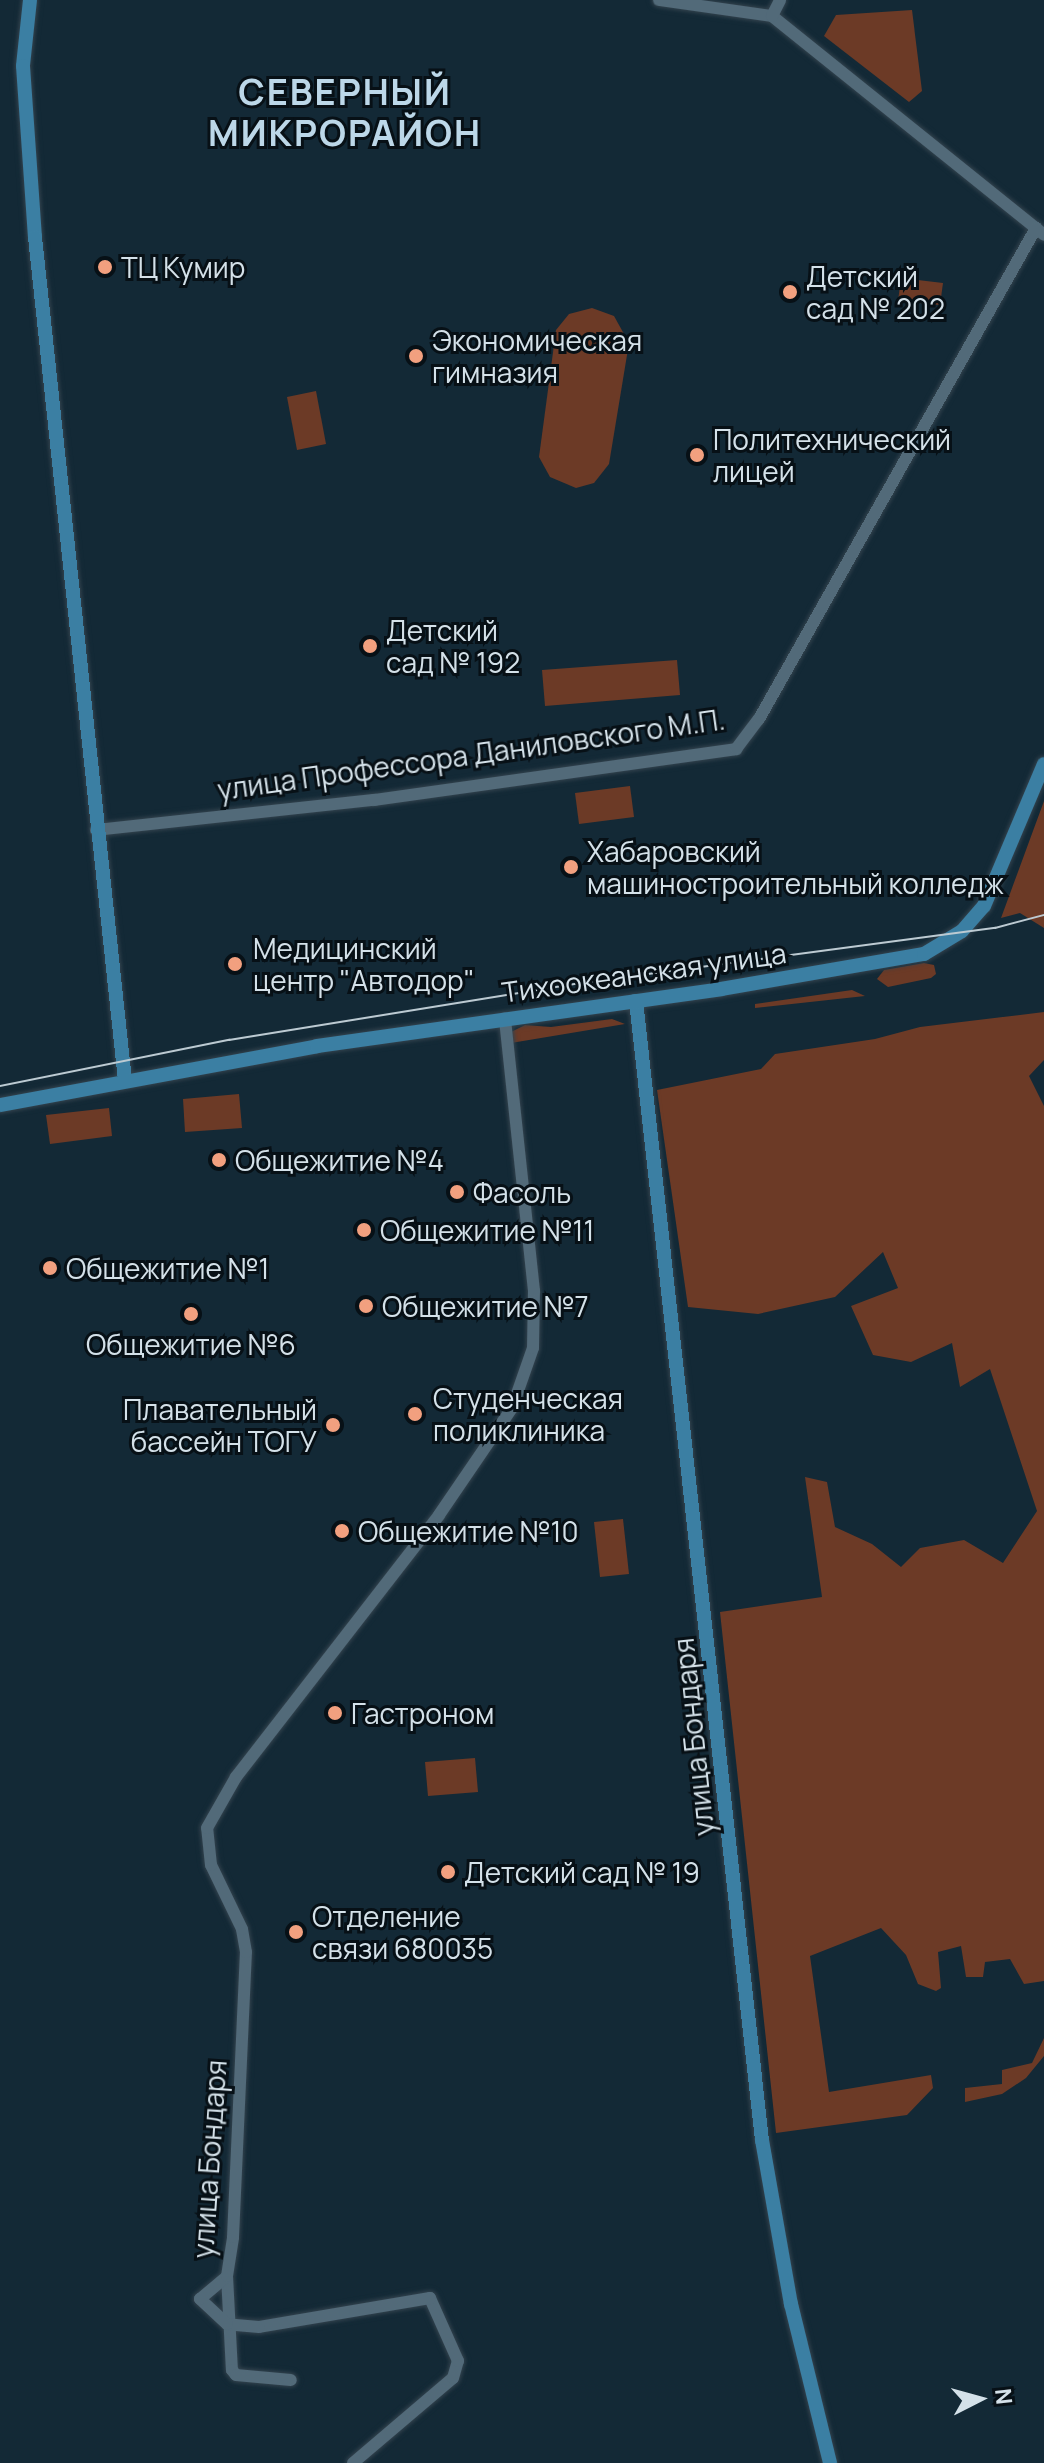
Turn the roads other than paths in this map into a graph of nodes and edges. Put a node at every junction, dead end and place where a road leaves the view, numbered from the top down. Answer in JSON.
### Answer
{"nodes":[{"id":1,"x":30,"y":0,"type":"edge"},
{"id":2,"x":659,"y":0,"type":"edge"},
{"id":3,"x":780,"y":0,"type":"edge"},
{"id":4,"x":772,"y":16,"type":"junction"},
{"id":5,"x":1040,"y":232,"type":"edge"},
{"id":6,"x":1044,"y":764,"type":"edge"},
{"id":7,"x":96,"y":830,"type":"junction"},
{"id":8,"x":636,"y":1001,"type":"junction"},
{"id":9,"x":505,"y":1019,"type":"junction"},
{"id":10,"x":125,"y":1081,"type":"junction"},
{"id":11,"x":0,"y":1105,"type":"edge"},
{"id":12,"x":227,"y":2276,"type":"junction"},
{"id":13,"x":227,"y":2324,"type":"junction"},
{"id":14,"x":291,"y":2380,"type":"dead end"},
{"id":15,"x":353,"y":2463,"type":"edge"},
{"id":16,"x":830,"y":2463,"type":"edge"}],
"edges":[{"from":1,"to":7,"type":"main road"},
{"from":2,"to":4,"type":"street"},
{"from":3,"to":4,"type":"street"},
{"from":4,"to":5,"type":"street"},
{"from":5,"to":7,"type":"street","name":"улица Профессора Даниловского М.П."},
{"from":6,"to":8,"type":"main road","name":"Тихоокеанская улица"},
{"from":7,"to":10,"type":"main road"},
{"from":8,"to":9,"type":"main road","name":"Тихоокеанская улица"},
{"from":8,"to":16,"type":"main road","name":"улица Бондаря"},
{"from":9,"to":10,"type":"main road","name":"Тихоокеанская улица"},
{"from":9,"to":12,"type":"street","name":"улица Бондаря"},
{"from":10,"to":11,"type":"main road","name":"Тихоокеанская улица"},
{"from":12,"to":13,"type":"street"},
{"from":12,"to":13,"type":"street","name":"улица Бондаря"},
{"from":13,"to":14,"type":"street"},
{"from":13,"to":15,"type":"street"}]}
